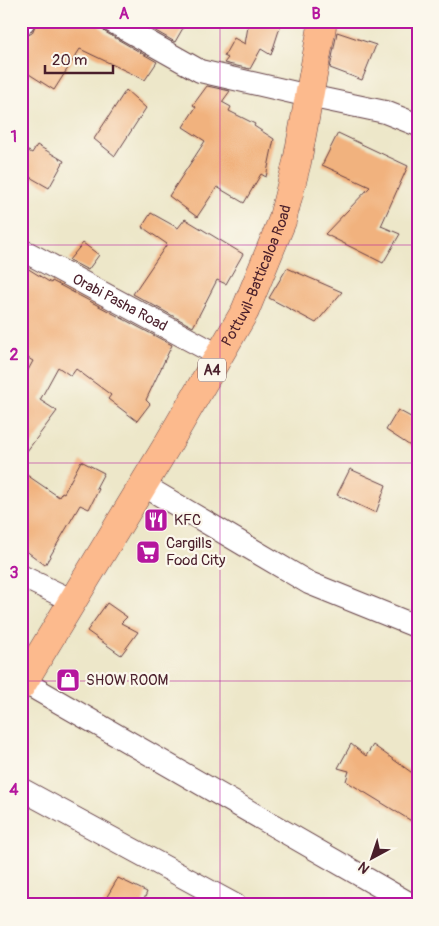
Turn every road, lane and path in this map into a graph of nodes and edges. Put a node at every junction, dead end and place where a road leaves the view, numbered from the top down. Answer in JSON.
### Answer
{"nodes":[{"id":1,"x":24,"y":21,"type":"edge"},
{"id":2,"x":111,"y":21,"type":"edge"},
{"id":3,"x":323,"y":21,"type":"edge"},
{"id":4,"x":21,"y":25,"type":"edge"},
{"id":5,"x":309,"y":96,"type":"junction"},
{"id":6,"x":418,"y":125,"type":"edge"},
{"id":7,"x":21,"y":256,"type":"edge"},
{"id":8,"x":220,"y":356,"type":"junction"},
{"id":9,"x":144,"y":485,"type":"junction"},
{"id":10,"x":21,"y":576,"type":"edge"},
{"id":11,"x":73,"y":601,"type":"junction"},
{"id":12,"x":418,"y":627,"type":"edge"},
{"id":13,"x":23,"y":684,"type":"edge"},
{"id":14,"x":21,"y":789,"type":"edge"},
{"id":15,"x":235,"y":905,"type":"edge"},
{"id":16,"x":412,"y":905,"type":"edge"}],
"edges":[{"from":1,"to":4,"type":"street"},
{"from":2,"to":5,"type":"street"},
{"from":3,"to":5,"type":"highway","name":"Pottuvil-Batticaloa Road","number":"A4"},
{"from":5,"to":6,"type":"street"},
{"from":5,"to":8,"type":"highway","name":"Pottuvil-Batticaloa Road","number":"A4"},
{"from":7,"to":8,"type":"street","name":"Orabi Pasha Road"},
{"from":8,"to":9,"type":"highway","name":"Pottuvil-Batticaloa Road","number":"A4"},
{"from":9,"to":11,"type":"highway","name":"Pottuvil-Batticaloa Road","number":"A4"},
{"from":9,"to":12,"type":"street"},
{"from":10,"to":11,"type":"street"},
{"from":11,"to":13,"type":"highway","name":"Pottuvil-Batticaloa Road","number":"A4"},
{"from":13,"to":16,"type":"street"},
{"from":14,"to":15,"type":"street"}]}
